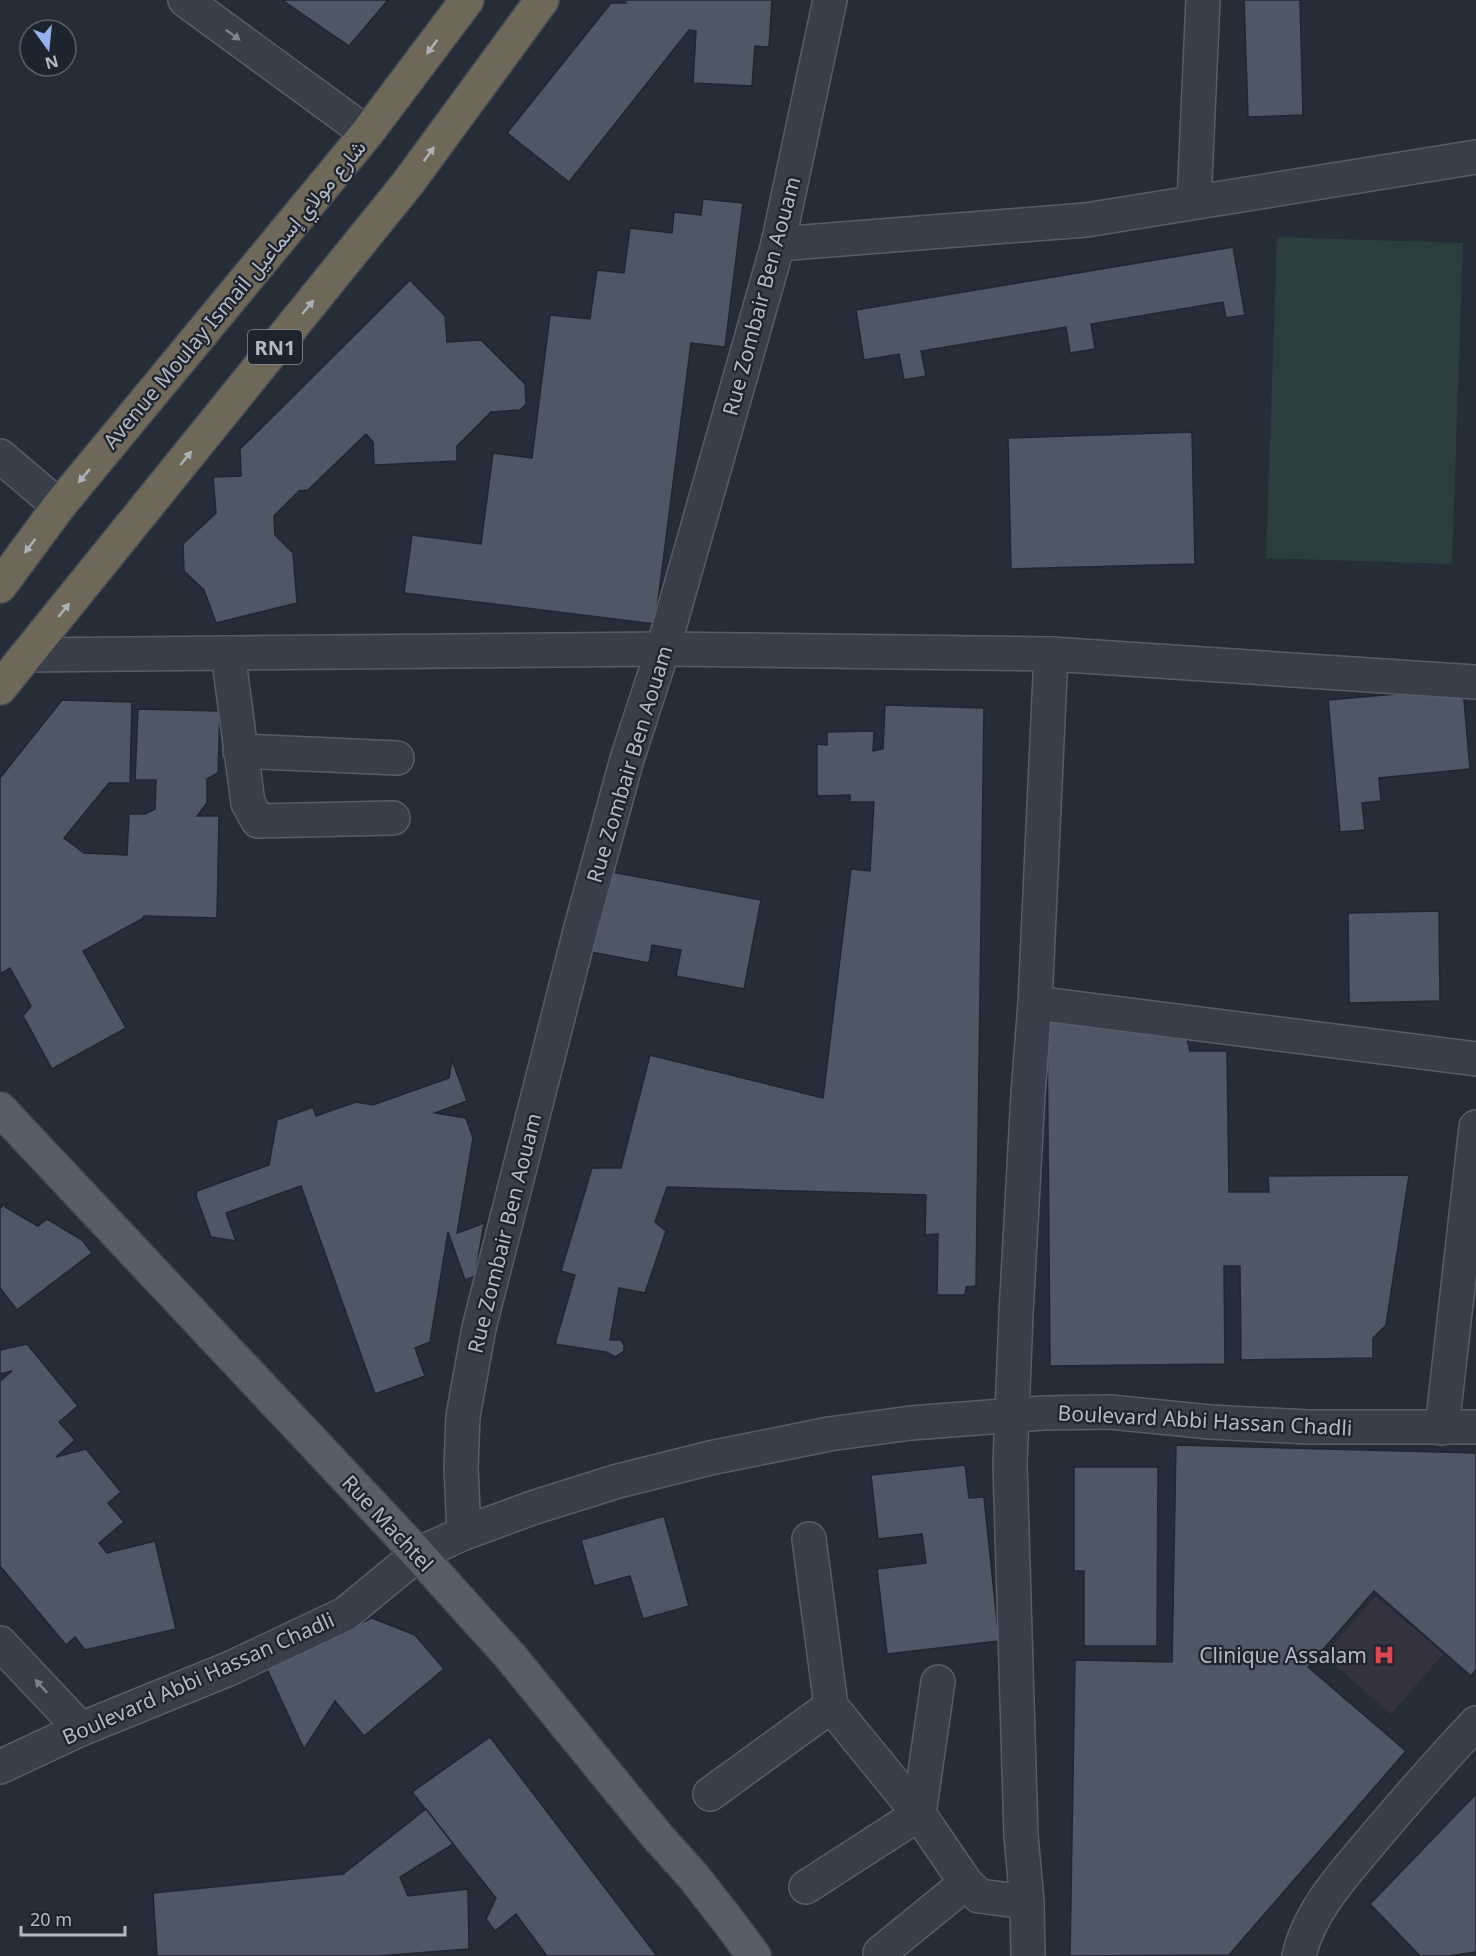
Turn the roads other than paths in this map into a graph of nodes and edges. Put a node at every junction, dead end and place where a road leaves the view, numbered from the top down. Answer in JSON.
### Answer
{"nodes":[{"id":1,"x":185,"y":0,"type":"edge"},
{"id":2,"x":467,"y":0,"type":"edge"},
{"id":3,"x":542,"y":0,"type":"edge"},
{"id":4,"x":830,"y":0,"type":"edge"},
{"id":5,"x":1203,"y":0,"type":"edge"},
{"id":6,"x":367,"y":133,"type":"junction"},
{"id":7,"x":1476,"y":157,"type":"edge"},
{"id":8,"x":1194,"y":202,"type":"junction"},
{"id":9,"x":778,"y":244,"type":"junction"},
{"id":10,"x":0,"y":456,"type":"edge"},
{"id":11,"x":59,"y":506,"type":"junction"},
{"id":12,"x":0,"y":586,"type":"edge"},
{"id":13,"x":663,"y":649,"type":"junction"},
{"id":14,"x":228,"y":653,"type":"junction"},
{"id":15,"x":1051,"y":654,"type":"junction"},
{"id":16,"x":27,"y":655,"type":"junction"},
{"id":17,"x":1476,"y":682,"type":"edge"},
{"id":18,"x":0,"y":688,"type":"edge"},
{"id":19,"x":240,"y":751,"type":"junction"},
{"id":20,"x":397,"y":758,"type":"dead end"},
{"id":21,"x":393,"y":818,"type":"dead end"},
{"id":22,"x":1035,"y":1003,"type":"junction"},
{"id":23,"x":1476,"y":1059,"type":"edge"},
{"id":24,"x":0,"y":1108,"type":"edge"},
{"id":25,"x":1476,"y":1127,"type":"edge"},
{"id":26,"x":1011,"y":1414,"type":"junction"},
{"id":27,"x":1476,"y":1427,"type":"edge"},
{"id":28,"x":1442,"y":1428,"type":"junction"},
{"id":29,"x":464,"y":1533,"type":"junction"},
{"id":30,"x":809,"y":1539,"type":"dead end"},
{"id":31,"x":418,"y":1554,"type":"junction"},
{"id":32,"x":0,"y":1643,"type":"edge"},
{"id":33,"x":938,"y":1682,"type":"dead end"},
{"id":34,"x":831,"y":1706,"type":"junction"},
{"id":35,"x":1476,"y":1723,"type":"edge"},
{"id":36,"x":81,"y":1729,"type":"junction"},
{"id":37,"x":0,"y":1767,"type":"edge"},
{"id":38,"x":710,"y":1794,"type":"dead end"},
{"id":39,"x":919,"y":1814,"type":"junction"},
{"id":40,"x":966,"y":1883,"type":"junction"},
{"id":41,"x":806,"y":1887,"type":"dead end"},
{"id":42,"x":1027,"y":1902,"type":"junction"},
{"id":43,"x":880,"y":1953,"type":"dead end"},
{"id":44,"x":754,"y":1956,"type":"edge"},
{"id":45,"x":1028,"y":1956,"type":"edge"},
{"id":46,"x":1299,"y":1956,"type":"edge"}],
"edges":[{"from":1,"to":6,"type":"street","one_way":true},
{"from":2,"to":6,"type":"highway","name":"Avenue Moulay Ismail شارع مولاي إسماعيل","one_way":true},
{"from":16,"to":3,"type":"highway","number":"RN1","one_way":true},
{"from":4,"to":9,"type":"street","name":"Rue Zombair Ben Aouam"},
{"from":5,"to":8,"type":"street"},
{"from":6,"to":11,"type":"highway","name":"Avenue Moulay Ismail شارع مولاي إسماعيل","one_way":true},
{"from":7,"to":8,"type":"street"},
{"from":8,"to":9,"type":"street"},
{"from":9,"to":13,"type":"street","name":"Rue Zombair Ben Aouam"},
{"from":10,"to":11,"type":"street"},
{"from":11,"to":12,"type":"highway","name":"Avenue Moulay Ismail شارع مولاي إسماعيل","one_way":true},
{"from":13,"to":14,"type":"street"},
{"from":13,"to":15,"type":"street"},
{"from":13,"to":29,"type":"street","name":"Rue Zombair Ben Aouam"},
{"from":14,"to":16,"type":"street"},
{"from":14,"to":19,"type":"street"},
{"from":15,"to":17,"type":"street"},
{"from":15,"to":22,"type":"street"},
{"from":16,"to":18,"type":"highway","number":"RN1"},
{"from":19,"to":20,"type":"street"},
{"from":19,"to":21,"type":"street"},
{"from":22,"to":23,"type":"street"},
{"from":22,"to":26,"type":"street"},
{"from":24,"to":31,"type":"main road","name":"Rue Machtel"},
{"from":25,"to":28,"type":"street"},
{"from":26,"to":28,"type":"street","name":"Boulevard Abbi Hassan Chadli"},
{"from":26,"to":29,"type":"street","name":"Boulevard Abbi Hassan Chadli"},
{"from":26,"to":42,"type":"street"},
{"from":27,"to":28,"type":"street","name":"Boulevard Abbi Hassan Chadli"},
{"from":29,"to":31,"type":"street","name":"Boulevard Abbi Hassan Chadli"},
{"from":30,"to":34,"type":"street"},
{"from":31,"to":36,"type":"street","name":"Boulevard Abbi Hassan Chadli"},
{"from":31,"to":44,"type":"main road","name":"Rue Machtel"},
{"from":36,"to":32,"type":"street","one_way":true},
{"from":33,"to":39,"type":"street"},
{"from":34,"to":38,"type":"street"},
{"from":34,"to":39,"type":"street"},
{"from":35,"to":46,"type":"street"},
{"from":36,"to":37,"type":"street","name":"Boulevard Abbi Hassan Chadli"},
{"from":39,"to":40,"type":"street"},
{"from":39,"to":41,"type":"street"},
{"from":40,"to":42,"type":"street"},
{"from":40,"to":43,"type":"street"},
{"from":42,"to":45,"type":"street"}]}
